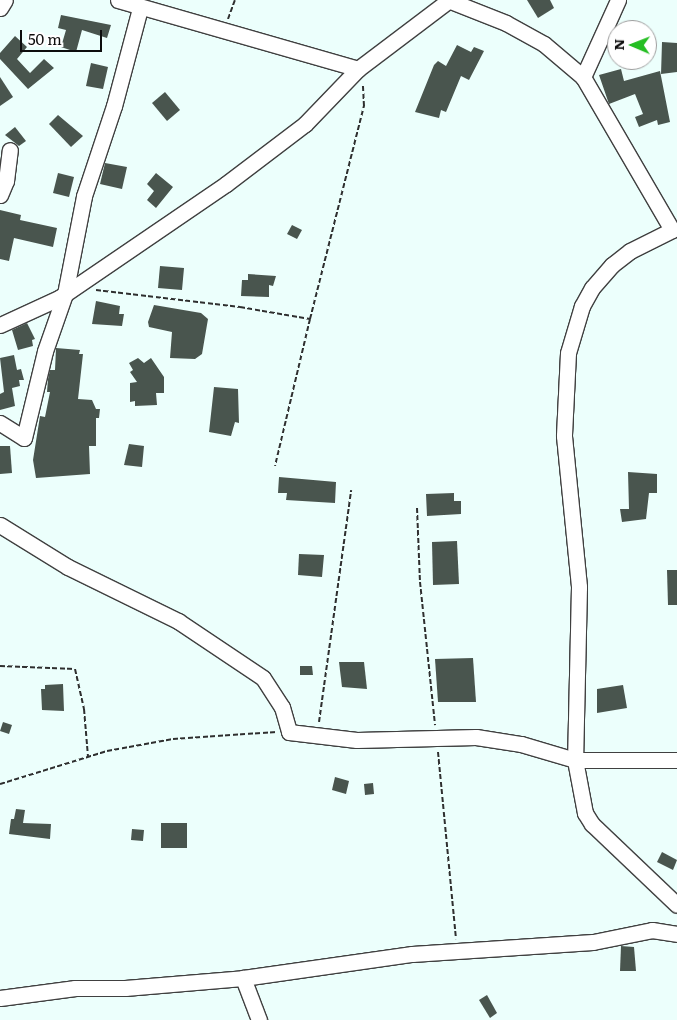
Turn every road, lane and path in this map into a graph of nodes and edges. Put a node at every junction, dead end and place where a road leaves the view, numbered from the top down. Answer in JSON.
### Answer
{"nodes":[{"id":1,"x":5,"y":0,"type":"edge"},
{"id":2,"x":118,"y":0,"type":"edge"},
{"id":3,"x":235,"y":0,"type":"edge"},
{"id":4,"x":448,"y":0,"type":"edge"},
{"id":5,"x":618,"y":0,"type":"edge"},
{"id":6,"x":0,"y":8,"type":"edge"},
{"id":7,"x":140,"y":8,"type":"junction"},
{"id":8,"x":224,"y":31,"type":"junction"},
{"id":9,"x":358,"y":69,"type":"junction"},
{"id":10,"x":583,"y":77,"type":"junction"},
{"id":11,"x":10,"y":150,"type":"dead end"},
{"id":12,"x":0,"y":195,"type":"edge"},
{"id":13,"x":674,"y":229,"type":"edge"},
{"id":14,"x":70,"y":291,"type":"junction"},
{"id":15,"x":310,"y":319,"type":"junction"},
{"id":16,"x":0,"y":326,"type":"edge"},
{"id":17,"x":0,"y":423,"type":"edge"},
{"id":18,"x":275,"y":466,"type":"dead end"},
{"id":19,"x":351,"y":490,"type":"dead end"},
{"id":20,"x":417,"y":508,"type":"dead end"},
{"id":21,"x":0,"y":526,"type":"edge"},
{"id":22,"x":0,"y":666,"type":"edge"},
{"id":23,"x":289,"y":732,"type":"junction"},
{"id":24,"x":317,"y":737,"type":"junction"},
{"id":25,"x":436,"y":738,"type":"junction"},
{"id":26,"x":88,"y":757,"type":"junction"},
{"id":27,"x":575,"y":760,"type":"junction"},
{"id":28,"x":677,"y":760,"type":"edge"},
{"id":29,"x":0,"y":784,"type":"edge"},
{"id":30,"x":677,"y":905,"type":"edge"},
{"id":31,"x":677,"y":934,"type":"edge"},
{"id":32,"x":457,"y":950,"type":"junction"},
{"id":33,"x":244,"y":978,"type":"junction"},
{"id":34,"x":0,"y":998,"type":"edge"},
{"id":35,"x":259,"y":1020,"type":"edge"}],
"edges":[{"from":1,"to":6,"type":"street"},
{"from":2,"to":7,"type":"street"},
{"from":3,"to":8,"type":"path"},
{"from":4,"to":9,"type":"street"},
{"from":4,"to":10,"type":"street"},
{"from":5,"to":10,"type":"street"},
{"from":7,"to":8,"type":"street"},
{"from":7,"to":14,"type":"street"},
{"from":8,"to":9,"type":"street"},
{"from":9,"to":14,"type":"street"},
{"from":9,"to":15,"type":"path"},
{"from":10,"to":13,"type":"street"},
{"from":11,"to":12,"type":"street"},
{"from":13,"to":27,"type":"street"},
{"from":14,"to":15,"type":"path"},
{"from":14,"to":16,"type":"street"},
{"from":14,"to":17,"type":"street"},
{"from":15,"to":18,"type":"path"},
{"from":19,"to":24,"type":"path"},
{"from":20,"to":25,"type":"path"},
{"from":21,"to":23,"type":"street"},
{"from":22,"to":26,"type":"path"},
{"from":23,"to":24,"type":"street"},
{"from":23,"to":26,"type":"path"},
{"from":24,"to":25,"type":"street"},
{"from":25,"to":27,"type":"street"},
{"from":25,"to":32,"type":"path"},
{"from":26,"to":29,"type":"path"},
{"from":27,"to":28,"type":"street"},
{"from":27,"to":30,"type":"street"},
{"from":31,"to":32,"type":"street"},
{"from":32,"to":33,"type":"street"},
{"from":33,"to":34,"type":"street"},
{"from":33,"to":35,"type":"street"}]}
